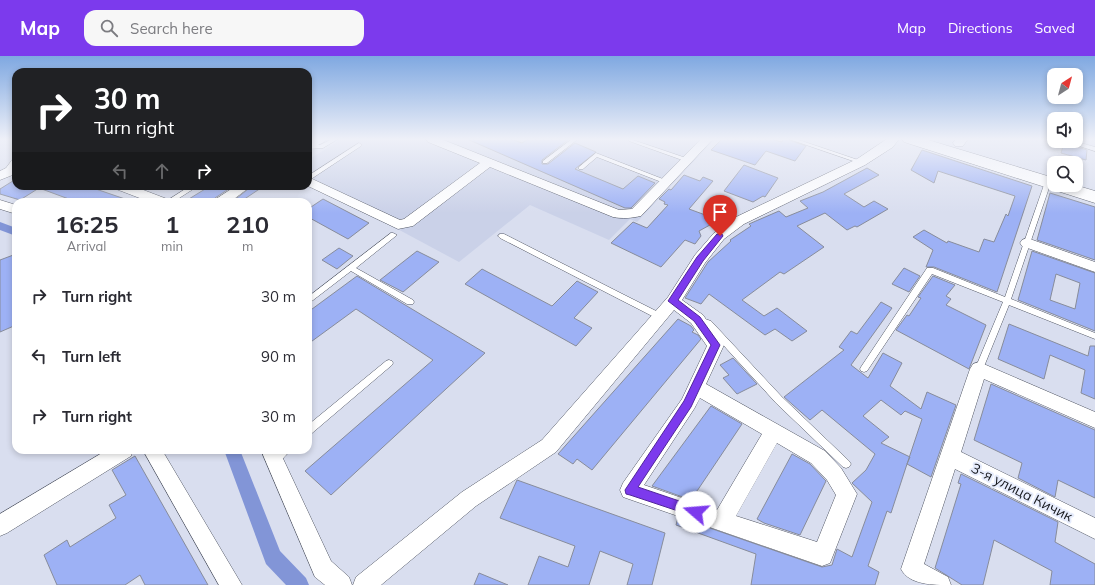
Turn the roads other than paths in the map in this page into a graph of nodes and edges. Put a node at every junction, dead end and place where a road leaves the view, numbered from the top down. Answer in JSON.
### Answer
{"nodes":[{"id":1,"x":332,"y":164,"type":"edge"},
{"id":2,"x":487,"y":164,"type":"edge"},
{"id":3,"x":493,"y":164,"type":"edge"},
{"id":4,"x":586,"y":164,"type":"edge"},
{"id":5,"x":619,"y":164,"type":"edge"},
{"id":6,"x":683,"y":164,"type":"edge"},
{"id":7,"x":858,"y":164,"type":"edge"},
{"id":8,"x":995,"y":164,"type":"edge"},
{"id":9,"x":1013,"y":164,"type":"edge"},
{"id":10,"x":581,"y":168,"type":"dead end"},
{"id":11,"x":312,"y":177,"type":"edge"},
{"id":12,"x":1047,"y":178,"type":"edge"},
{"id":13,"x":1047,"y":179,"type":"edge"},
{"id":14,"x":1083,"y":180,"type":"edge"},
{"id":15,"x":312,"y":182,"type":"edge"},
{"id":16,"x":666,"y":182,"type":"junction"},
{"id":17,"x":1095,"y":184,"type":"edge"},
{"id":18,"x":131,"y":190,"type":"edge"},
{"id":19,"x":188,"y":190,"type":"edge"},
{"id":20,"x":239,"y":190,"type":"edge"},
{"id":21,"x":1048,"y":192,"type":"edge"},
{"id":22,"x":1082,"y":192,"type":"edge"},
{"id":23,"x":1095,"y":197,"type":"edge"},
{"id":24,"x":152,"y":198,"type":"edge"},
{"id":25,"x":175,"y":198,"type":"edge"},
{"id":26,"x":227,"y":198,"type":"edge"},
{"id":27,"x":0,"y":204,"type":"edge"},
{"id":28,"x":12,"y":208,"type":"edge"},
{"id":29,"x":393,"y":235,"type":"dead end"},
{"id":30,"x":502,"y":236,"type":"dead end"},
{"id":31,"x":1027,"y":243,"type":"junction"},
{"id":32,"x":1095,"y":267,"type":"edge"},
{"id":33,"x":351,"y":268,"type":"junction"},
{"id":34,"x":312,"y":298,"type":"edge"},
{"id":35,"x":672,"y":301,"type":"junction"},
{"id":36,"x":1007,"y":301,"type":"junction"},
{"id":37,"x":410,"y":302,"type":"dead end"},
{"id":38,"x":659,"y":316,"type":"junction"},
{"id":39,"x":697,"y":319,"type":"junction"},
{"id":40,"x":1095,"y":336,"type":"edge"},
{"id":41,"x":389,"y":363,"type":"dead end"},
{"id":42,"x":864,"y":369,"type":"dead end"},
{"id":43,"x":979,"y":369,"type":"junction"},
{"id":44,"x":696,"y":387,"type":"junction"},
{"id":45,"x":1095,"y":420,"type":"edge"},
{"id":46,"x":312,"y":428,"type":"edge"},
{"id":47,"x":774,"y":431,"type":"junction"},
{"id":48,"x":117,"y":454,"type":"edge"},
{"id":49,"x":154,"y":454,"type":"edge"},
{"id":50,"x":277,"y":454,"type":"edge"},
{"id":51,"x":949,"y":456,"type":"junction"},
{"id":52,"x":846,"y":464,"type":"dead end"},
{"id":53,"x":722,"y":521,"type":"junction"},
{"id":54,"x":0,"y":526,"type":"edge"},
{"id":55,"x":1095,"y":529,"type":"edge"},
{"id":56,"x":231,"y":585,"type":"edge"},
{"id":57,"x":341,"y":585,"type":"edge"},
{"id":58,"x":364,"y":585,"type":"edge"},
{"id":59,"x":940,"y":585,"type":"edge"}],
"edges":[{"from":1,"to":11,"type":"lane"},
{"from":2,"to":15,"type":"street"},
{"from":3,"to":16,"type":"street"},
{"from":4,"to":10,"type":"lane"},
{"from":5,"to":16,"type":"lane"},
{"from":6,"to":16,"type":"street"},
{"from":7,"to":35,"type":"street"},
{"from":8,"to":13,"type":"main road"},
{"from":9,"to":12,"type":"main road"},
{"from":14,"to":17,"type":"main road"},
{"from":18,"to":24,"type":"street"},
{"from":19,"to":25,"type":"lane"},
{"from":20,"to":26,"type":"street"},
{"from":21,"to":31,"type":"lane"},
{"from":22,"to":23,"type":"main road"},
{"from":27,"to":28,"type":"street"},
{"from":29,"to":33,"type":"lane"},
{"from":30,"to":38,"type":"lane"},
{"from":31,"to":32,"type":"street"},
{"from":31,"to":36,"type":"lane"},
{"from":33,"to":34,"type":"lane"},
{"from":33,"to":37,"type":"lane"},
{"from":35,"to":38,"type":"street"},
{"from":35,"to":39,"type":"street"},
{"from":36,"to":40,"type":"lane"},
{"from":36,"to":42,"type":"lane"},
{"from":36,"to":43,"type":"lane"},
{"from":38,"to":58,"type":"street"},
{"from":39,"to":44,"type":"street"},
{"from":39,"to":52,"type":"lane"},
{"from":41,"to":46,"type":"lane"},
{"from":43,"to":45,"type":"street"},
{"from":43,"to":51,"type":"street"},
{"from":44,"to":47,"type":"street"},
{"from":44,"to":53,"type":"street"},
{"from":47,"to":53,"type":"street"},
{"from":47,"to":53,"type":"street"},
{"from":48,"to":54,"type":"street"},
{"from":49,"to":56,"type":"street"},
{"from":50,"to":57,"type":"street"},
{"from":51,"to":55,"type":"street","name":"3-я улица Кичик"},
{"from":51,"to":59,"type":"street"}]}
